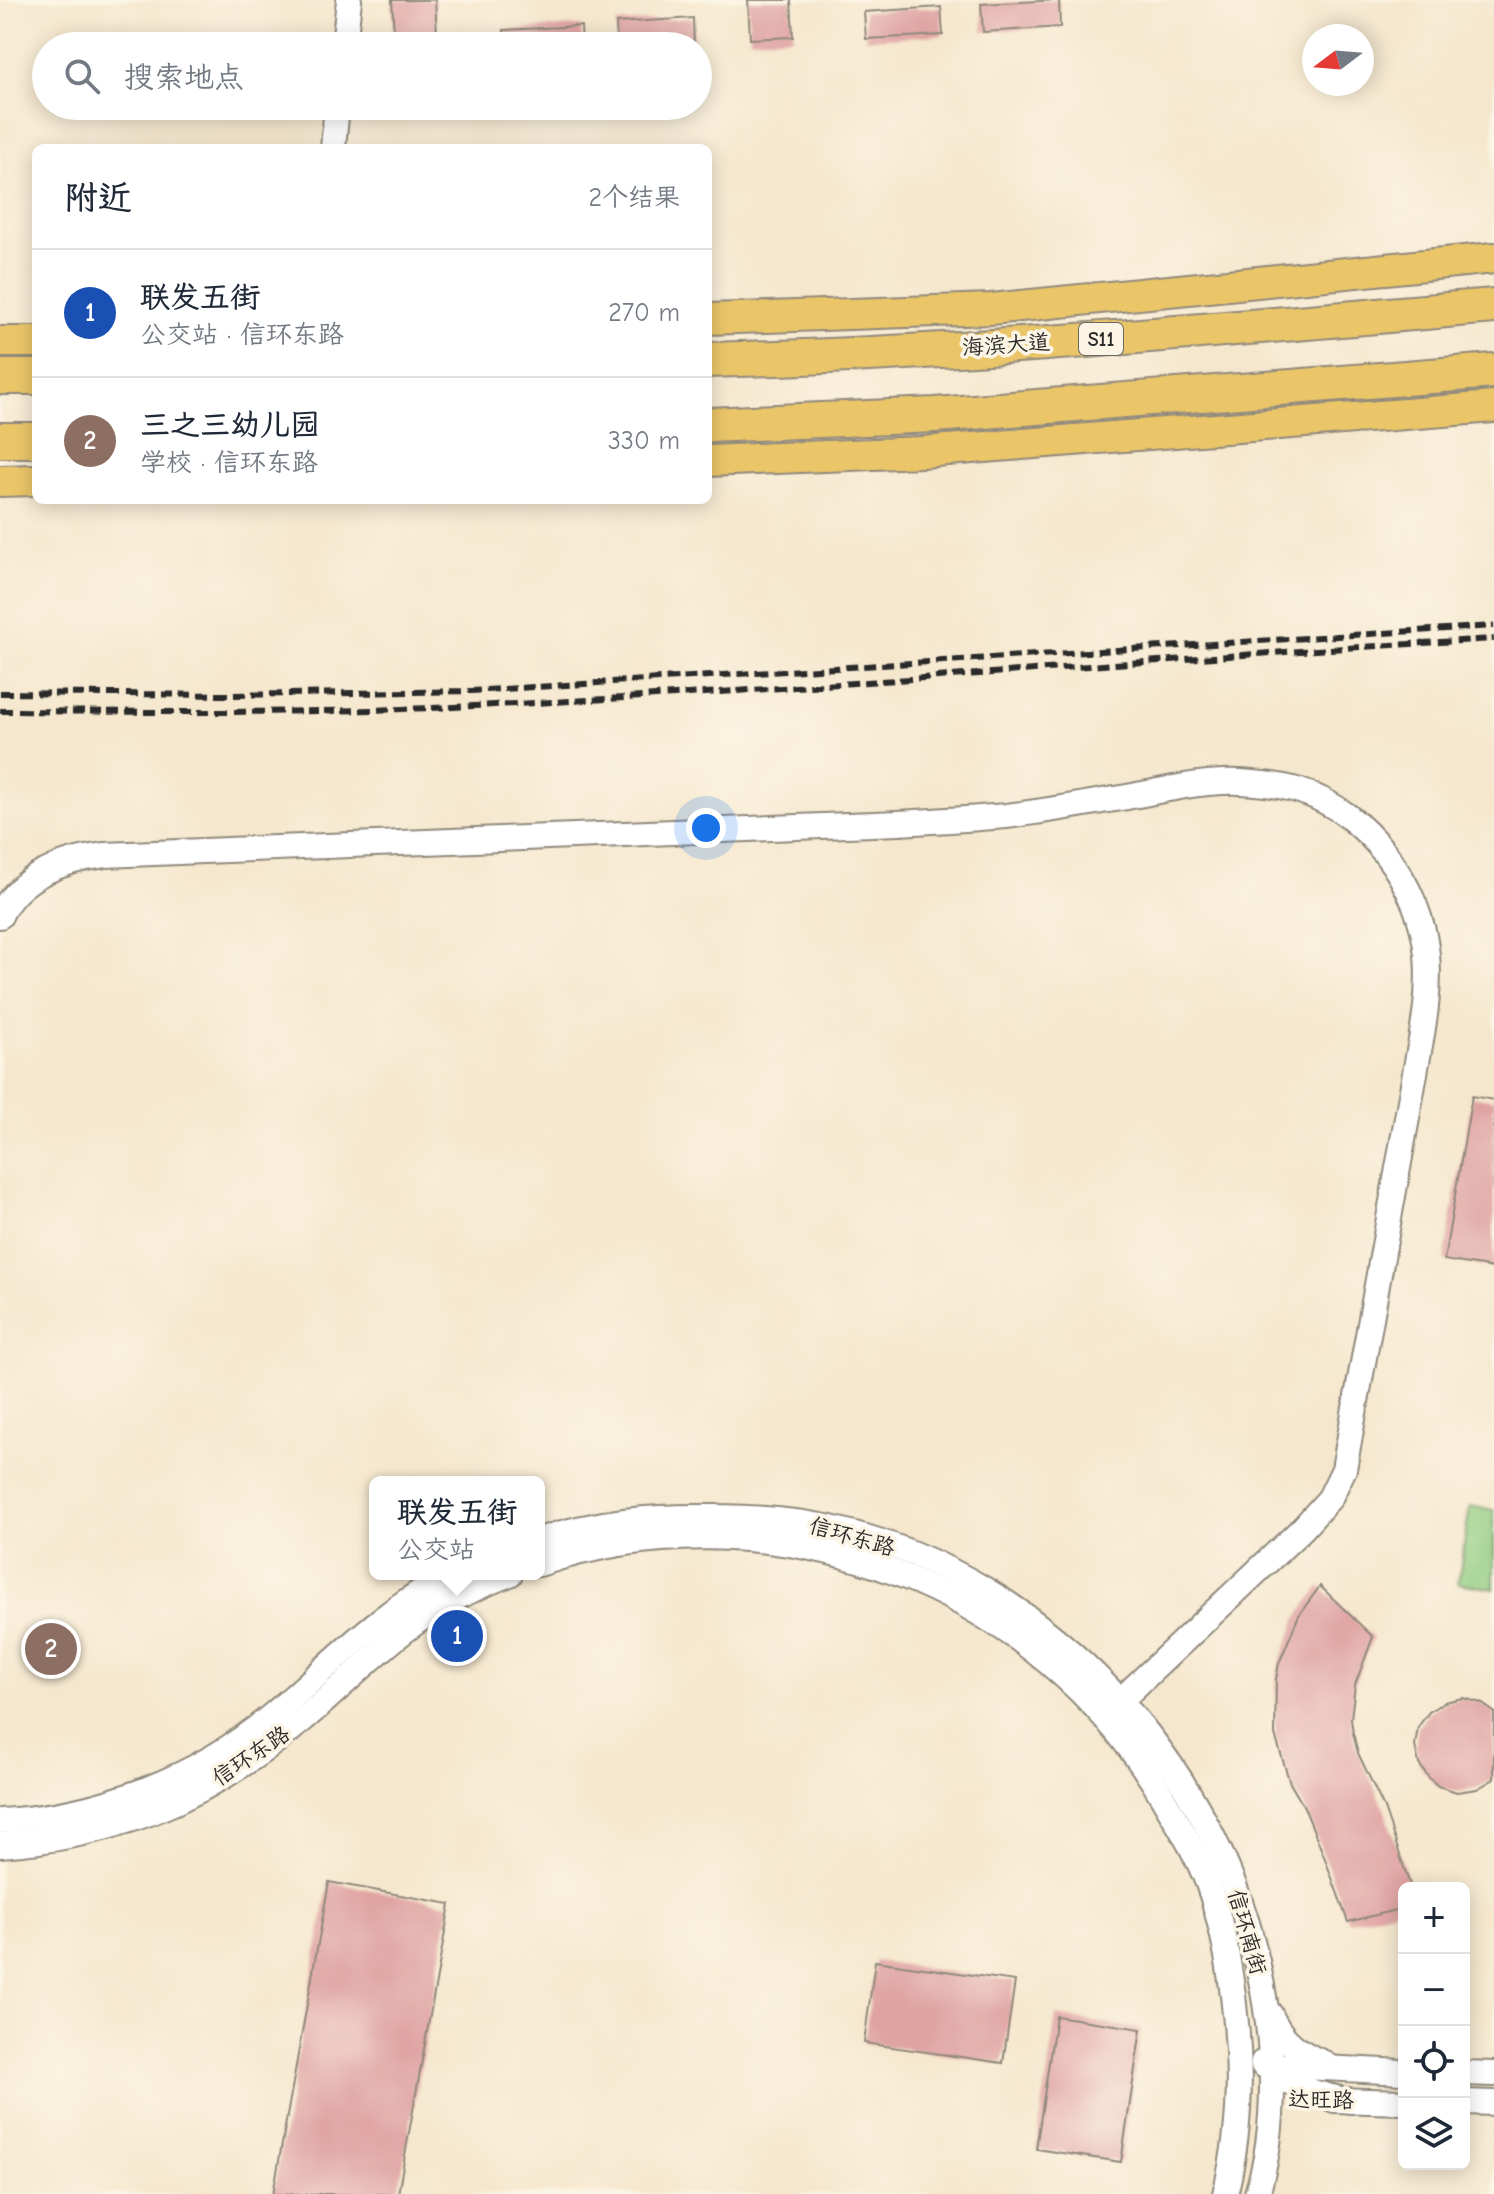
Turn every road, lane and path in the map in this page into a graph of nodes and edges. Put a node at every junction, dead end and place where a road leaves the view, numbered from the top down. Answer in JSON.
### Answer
{"nodes":[{"id":1,"x":349,"y":0,"type":"edge"},
{"id":2,"x":346,"y":32,"type":"edge"},
{"id":3,"x":336,"y":120,"type":"edge"},
{"id":4,"x":333,"y":144,"type":"edge"},
{"id":5,"x":1494,"y":258,"type":"edge"},
{"id":6,"x":1494,"y":306,"type":"edge"},
{"id":7,"x":712,"y":319,"type":"edge"},
{"id":8,"x":0,"y":342,"type":"edge"},
{"id":9,"x":32,"y":342,"type":"edge"},
{"id":10,"x":712,"y":360,"type":"edge"},
{"id":11,"x":1494,"y":371,"type":"edge"},
{"id":12,"x":0,"y":377,"type":"edge"},
{"id":13,"x":32,"y":377,"type":"edge"},
{"id":14,"x":1494,"y":407,"type":"edge"},
{"id":15,"x":712,"y":425,"type":"edge"},
{"id":16,"x":0,"y":440,"type":"edge"},
{"id":17,"x":32,"y":440,"type":"edge"},
{"id":18,"x":712,"y":461,"type":"edge"},
{"id":19,"x":32,"y":480,"type":"edge"},
{"id":20,"x":0,"y":481,"type":"edge"},
{"id":21,"x":0,"y":916,"type":"edge"},
{"id":22,"x":545,"y":1538,"type":"edge"},
{"id":23,"x":545,"y":1562,"type":"edge"},
{"id":24,"x":442,"y":1580,"type":"edge"},
{"id":25,"x":497,"y":1580,"type":"edge"},
{"id":26,"x":1112,"y":1708,"type":"junction"},
{"id":27,"x":0,"y":1821,"type":"edge"},
{"id":28,"x":0,"y":1845,"type":"edge"},
{"id":29,"x":1265,"y":1999,"type":"junction"},
{"id":30,"x":1234,"y":2000,"type":"junction"},
{"id":31,"x":1239,"y":2065,"type":"junction"},
{"id":32,"x":1270,"y":2067,"type":"junction"},
{"id":33,"x":1345,"y":2070,"type":"junction"},
{"id":34,"x":1398,"y":2072,"type":"edge"},
{"id":35,"x":1470,"y":2073,"type":"edge"},
{"id":36,"x":1494,"y":2074,"type":"edge"},
{"id":37,"x":1239,"y":2099,"type":"junction"},
{"id":38,"x":1271,"y":2100,"type":"junction"},
{"id":39,"x":1351,"y":2101,"type":"junction"},
{"id":40,"x":1398,"y":2102,"type":"edge"},
{"id":41,"x":1470,"y":2102,"type":"edge"},
{"id":42,"x":1494,"y":2103,"type":"edge"},
{"id":43,"x":1225,"y":2194,"type":"edge"},
{"id":44,"x":1257,"y":2194,"type":"edge"}],
"edges":[{"from":1,"to":2,"type":"street"},
{"from":3,"to":4,"type":"street"},
{"from":5,"to":7,"type":"main road"},
{"from":6,"to":10,"type":"highway","name":"海滨大道","number":"S11"},
{"from":8,"to":9,"type":"main road"},
{"from":11,"to":15,"type":"highway"},
{"from":12,"to":13,"type":"highway"},
{"from":14,"to":18,"type":"main road"},
{"from":16,"to":17,"type":"highway"},
{"from":19,"to":20,"type":"main road"},
{"from":21,"to":26,"type":"street"},
{"from":22,"to":26,"type":"street","name":"信环东路"},
{"from":23,"to":26,"type":"street","name":"信环东路"},
{"from":24,"to":27,"type":"street","name":"信环东路"},
{"from":25,"to":28,"type":"street","name":"信环东路"},
{"from":26,"to":29,"type":"street","name":"信环南街"},
{"from":26,"to":30,"type":"street","name":"信环南街"},
{"from":29,"to":32,"type":"street","name":"信环南街"},
{"from":29,"to":33,"type":"street"},
{"from":30,"to":31,"type":"street","name":"信环南街"},
{"from":30,"to":32,"type":"street"},
{"from":31,"to":32,"type":"street","name":"达旺路"},
{"from":31,"to":37,"type":"street","name":"信环南街"},
{"from":32,"to":33,"type":"street","name":"达旺路"},
{"from":32,"to":38,"type":"street","name":"信环南街"},
{"from":32,"to":39,"type":"street"},
{"from":33,"to":34,"type":"street","name":"达旺路"},
{"from":35,"to":36,"type":"street"},
{"from":37,"to":38,"type":"street","name":"达旺路"},
{"from":37,"to":43,"type":"street","name":"信环南街"},
{"from":38,"to":39,"type":"street","name":"达旺路"},
{"from":38,"to":44,"type":"street","name":"信环南街"},
{"from":39,"to":40,"type":"street","name":"达旺路"},
{"from":41,"to":42,"type":"street"}]}
